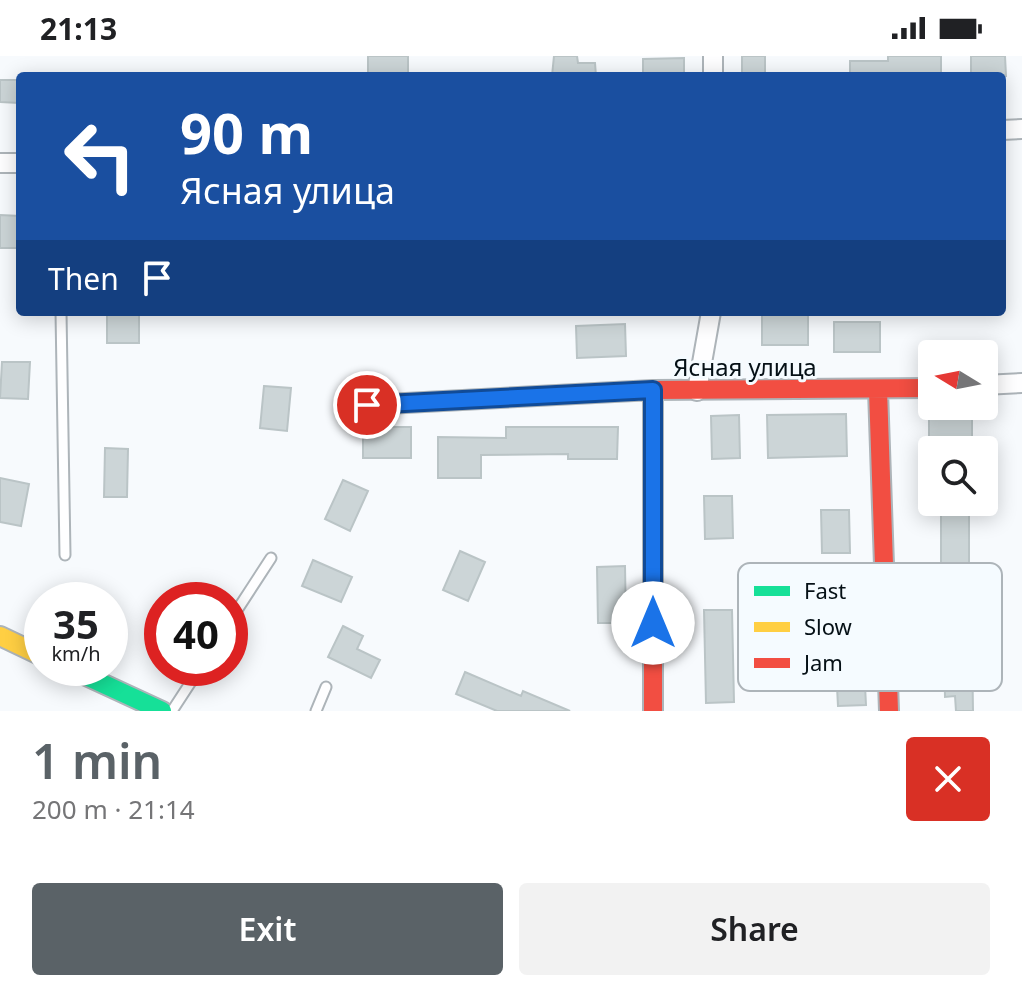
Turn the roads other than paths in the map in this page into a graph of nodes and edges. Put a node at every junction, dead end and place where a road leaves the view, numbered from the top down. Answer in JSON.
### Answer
{"nodes":[{"id":1,"x":61,"y":316,"type":"edge"},
{"id":2,"x":710,"y":316,"type":"edge"},
{"id":3,"x":1022,"y":383,"type":"edge"},
{"id":4,"x":998,"y":384,"type":"edge"},
{"id":5,"x":918,"y":389,"type":"edge"},
{"id":6,"x":653,"y":390,"type":"junction"},
{"id":7,"x":878,"y":390,"type":"junction"},
{"id":8,"x":697,"y":391,"type":"junction"},
{"id":9,"x":367,"y":405,"type":"dead end"},
{"id":10,"x":65,"y":555,"type":"dead end"},
{"id":11,"x":271,"y":558,"type":"dead end"},
{"id":12,"x":884,"y":563,"type":"edge"},
{"id":13,"x":248,"y":593,"type":"edge"},
{"id":14,"x":0,"y":636,"type":"edge"},
{"id":15,"x":24,"y":647,"type":"edge"},
{"id":16,"x":108,"y":686,"type":"edge"},
{"id":17,"x":188,"y":686,"type":"edge"},
{"id":18,"x":326,"y":687,"type":"dead end"},
{"id":19,"x":888,"y":691,"type":"edge"},
{"id":20,"x":162,"y":711,"type":"edge"},
{"id":21,"x":172,"y":711,"type":"edge"},
{"id":22,"x":316,"y":711,"type":"edge"},
{"id":23,"x":653,"y":711,"type":"edge"},
{"id":24,"x":889,"y":711,"type":"edge"}],
"edges":[{"from":1,"to":10,"type":"lane"},
{"from":2,"to":8,"type":"street"},
{"from":3,"to":4,"type":"street"},
{"from":5,"to":7,"type":"street","name":"Ясная улица"},
{"from":6,"to":8,"type":"street","name":"Ясная улица"},
{"from":6,"to":9,"type":"street","name":"Ясная улица"},
{"from":6,"to":23,"type":"street"},
{"from":7,"to":8,"type":"street","name":"Ясная улица"},
{"from":7,"to":12,"type":"street"},
{"from":11,"to":13,"type":"lane"},
{"from":14,"to":15,"type":"street"},
{"from":16,"to":20,"type":"street"},
{"from":17,"to":21,"type":"lane"},
{"from":18,"to":22,"type":"lane"},
{"from":19,"to":24,"type":"street"}]}
